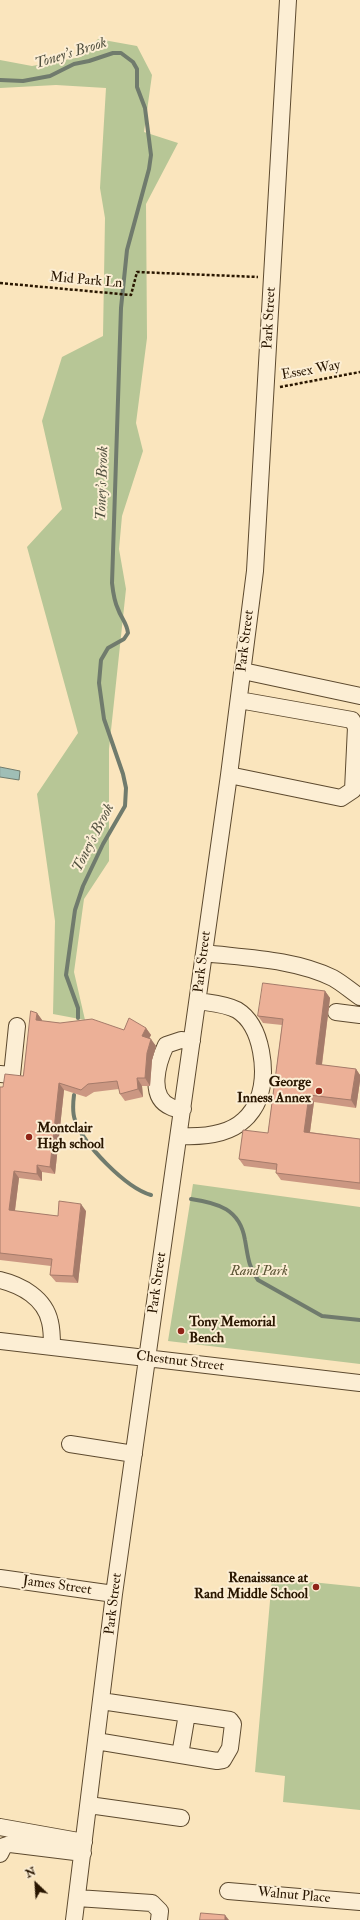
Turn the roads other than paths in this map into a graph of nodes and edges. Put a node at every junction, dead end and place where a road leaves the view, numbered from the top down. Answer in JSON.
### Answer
{"nodes":[{"id":1,"x":288,"y":0,"type":"edge"},
{"id":2,"x":242,"y":671,"type":"junction"},
{"id":3,"x":360,"y":696,"type":"edge"},
{"id":4,"x":239,"y":700,"type":"junction"},
{"id":5,"x":229,"y":775,"type":"junction"},
{"id":6,"x":204,"y":953,"type":"junction"},
{"id":7,"x":360,"y":997,"type":"edge"},
{"id":8,"x":198,"y":1001,"type":"junction"},
{"id":9,"x":336,"y":1012,"type":"dead end"},
{"id":10,"x":360,"y":1015,"type":"edge"},
{"id":11,"x":17,"y":1026,"type":"dead end"},
{"id":12,"x":192,"y":1041,"type":"junction"},
{"id":13,"x":0,"y":1074,"type":"edge"},
{"id":14,"x":183,"y":1109,"type":"junction"},
{"id":15,"x":180,"y":1136,"type":"junction"},
{"id":16,"x":0,"y":1280,"type":"edge"},
{"id":17,"x":0,"y":1340,"type":"edge"},
{"id":18,"x":52,"y":1347,"type":"junction"},
{"id":19,"x":148,"y":1358,"type":"junction"},
{"id":20,"x":360,"y":1383,"type":"edge"},
{"id":21,"x":70,"y":1444,"type":"dead end"},
{"id":22,"x":134,"y":1454,"type":"junction"},
{"id":23,"x":0,"y":1578,"type":"edge"},
{"id":24,"x":114,"y":1594,"type":"junction"},
{"id":25,"x":101,"y":1701,"type":"junction"},
{"id":26,"x":187,"y":1714,"type":"junction"},
{"id":27,"x":96,"y":1741,"type":"junction"},
{"id":28,"x":180,"y":1755,"type":"junction"},
{"id":29,"x":89,"y":1805,"type":"junction"},
{"id":30,"x":181,"y":1818,"type":"dead end"},
{"id":31,"x":0,"y":1827,"type":"edge"},
{"id":32,"x":83,"y":1848,"type":"junction"},
{"id":33,"x":0,"y":1854,"type":"edge"},
{"id":34,"x":228,"y":1891,"type":"dead end"},
{"id":35,"x":77,"y":1898,"type":"junction"},
{"id":36,"x":360,"y":1902,"type":"edge"},
{"id":37,"x":74,"y":1920,"type":"edge"},
{"id":38,"x":159,"y":1920,"type":"edge"}],
"edges":[{"from":1,"to":2,"type":"street","name":"Park Street"},
{"from":2,"to":3,"type":"street"},
{"from":2,"to":4,"type":"street","name":"Park Street"},
{"from":4,"to":5,"type":"street","name":"Park Street"},
{"from":4,"to":5,"type":"street"},
{"from":5,"to":6,"type":"street","name":"Park Street"},
{"from":6,"to":7,"type":"street"},
{"from":6,"to":8,"type":"street","name":"Park Street"},
{"from":8,"to":12,"type":"street","name":"Park Street"},
{"from":8,"to":15,"type":"street"},
{"from":9,"to":10,"type":"street"},
{"from":11,"to":13,"type":"street"},
{"from":12,"to":14,"type":"street","name":"Park Street"},
{"from":12,"to":14,"type":"street"},
{"from":14,"to":15,"type":"street","name":"Park Street"},
{"from":15,"to":19,"type":"street","name":"Park Street"},
{"from":16,"to":18,"type":"street"},
{"from":17,"to":18,"type":"street","name":"Chestnut Street"},
{"from":18,"to":19,"type":"street","name":"Chestnut Street"},
{"from":19,"to":20,"type":"street","name":"Chestnut Street"},
{"from":19,"to":22,"type":"street","name":"Park Street"},
{"from":21,"to":22,"type":"street"},
{"from":22,"to":24,"type":"street","name":"Park Street"},
{"from":23,"to":24,"type":"street","name":"James Street"},
{"from":24,"to":25,"type":"street","name":"Park Street"},
{"from":25,"to":26,"type":"street"},
{"from":25,"to":27,"type":"street","name":"Park Street"},
{"from":26,"to":28,"type":"street"},
{"from":26,"to":28,"type":"street"},
{"from":27,"to":28,"type":"street"},
{"from":27,"to":29,"type":"street","name":"Park Street"},
{"from":29,"to":30,"type":"street"},
{"from":29,"to":32,"type":"street","name":"Park Street"},
{"from":31,"to":32,"type":"street"},
{"from":32,"to":33,"type":"street"},
{"from":32,"to":35,"type":"street","name":"Park Street"},
{"from":34,"to":36,"type":"street","name":"Walnut Place"},
{"from":35,"to":37,"type":"street","name":"Park Street"},
{"from":35,"to":38,"type":"street"}]}
